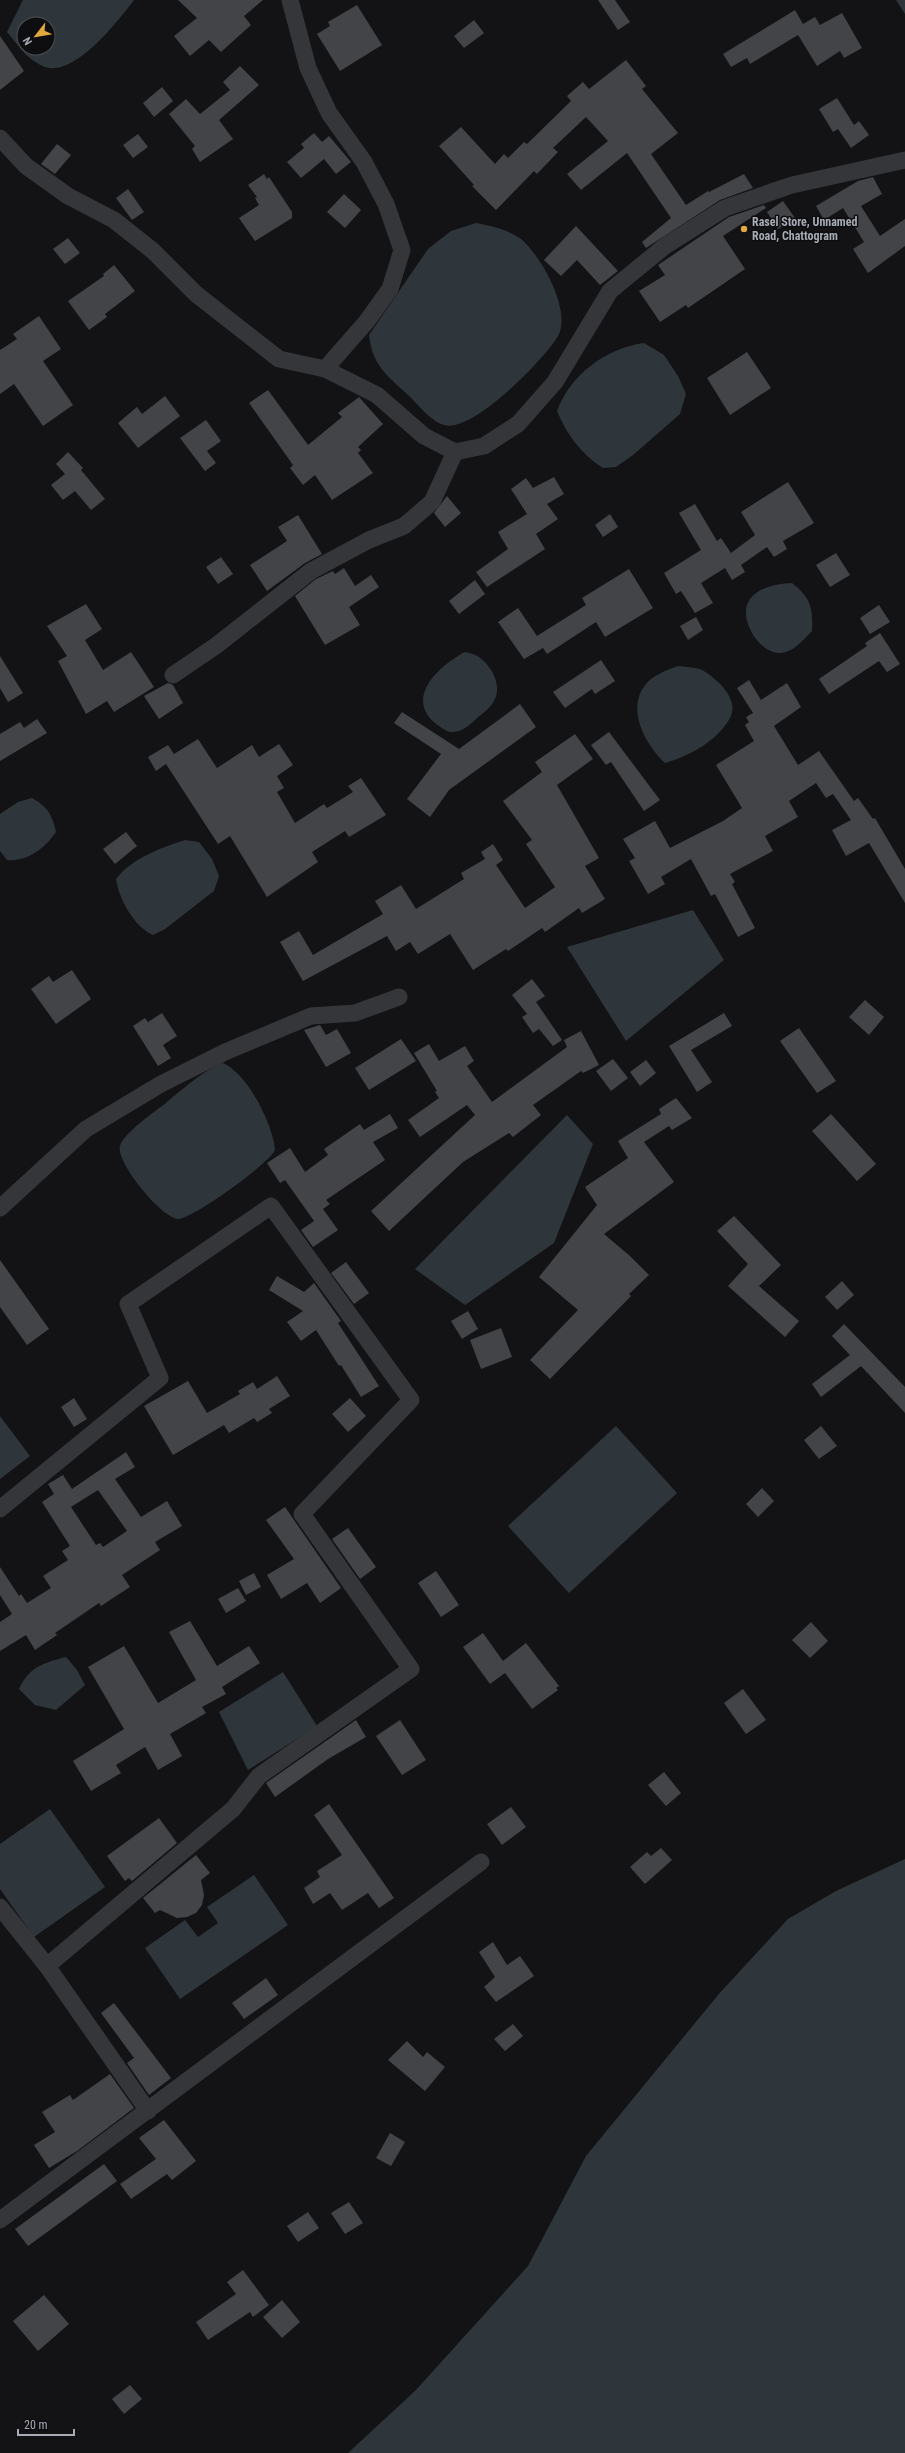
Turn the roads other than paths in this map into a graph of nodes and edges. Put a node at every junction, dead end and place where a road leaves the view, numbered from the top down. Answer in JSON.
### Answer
{"nodes":[{"id":1,"x":290,"y":0,"type":"edge"},
{"id":2,"x":0,"y":138,"type":"edge"},
{"id":3,"x":905,"y":160,"type":"edge"},
{"id":4,"x":325,"y":369,"type":"junction"},
{"id":5,"x":455,"y":452,"type":"junction"},
{"id":6,"x":173,"y":675,"type":"dead end"},
{"id":7,"x":399,"y":997,"type":"dead end"},
{"id":8,"x":3,"y":1201,"type":"edge"},
{"id":9,"x":0,"y":1509,"type":"edge"},
{"id":10,"x":481,"y":1862,"type":"dead end"},
{"id":11,"x":0,"y":1907,"type":"edge"},
{"id":12,"x":48,"y":1966,"type":"junction"},
{"id":13,"x":148,"y":2111,"type":"junction"},
{"id":14,"x":0,"y":2220,"type":"edge"}],
"edges":[{"from":1,"to":4,"type":"street"},
{"from":2,"to":4,"type":"street"},
{"from":3,"to":5,"type":"street"},
{"from":4,"to":5,"type":"street"},
{"from":5,"to":6,"type":"street"},
{"from":7,"to":8,"type":"street"},
{"from":9,"to":12,"type":"street"},
{"from":10,"to":13,"type":"street"},
{"from":11,"to":12,"type":"street"},
{"from":12,"to":13,"type":"street"},
{"from":13,"to":14,"type":"street"}]}
